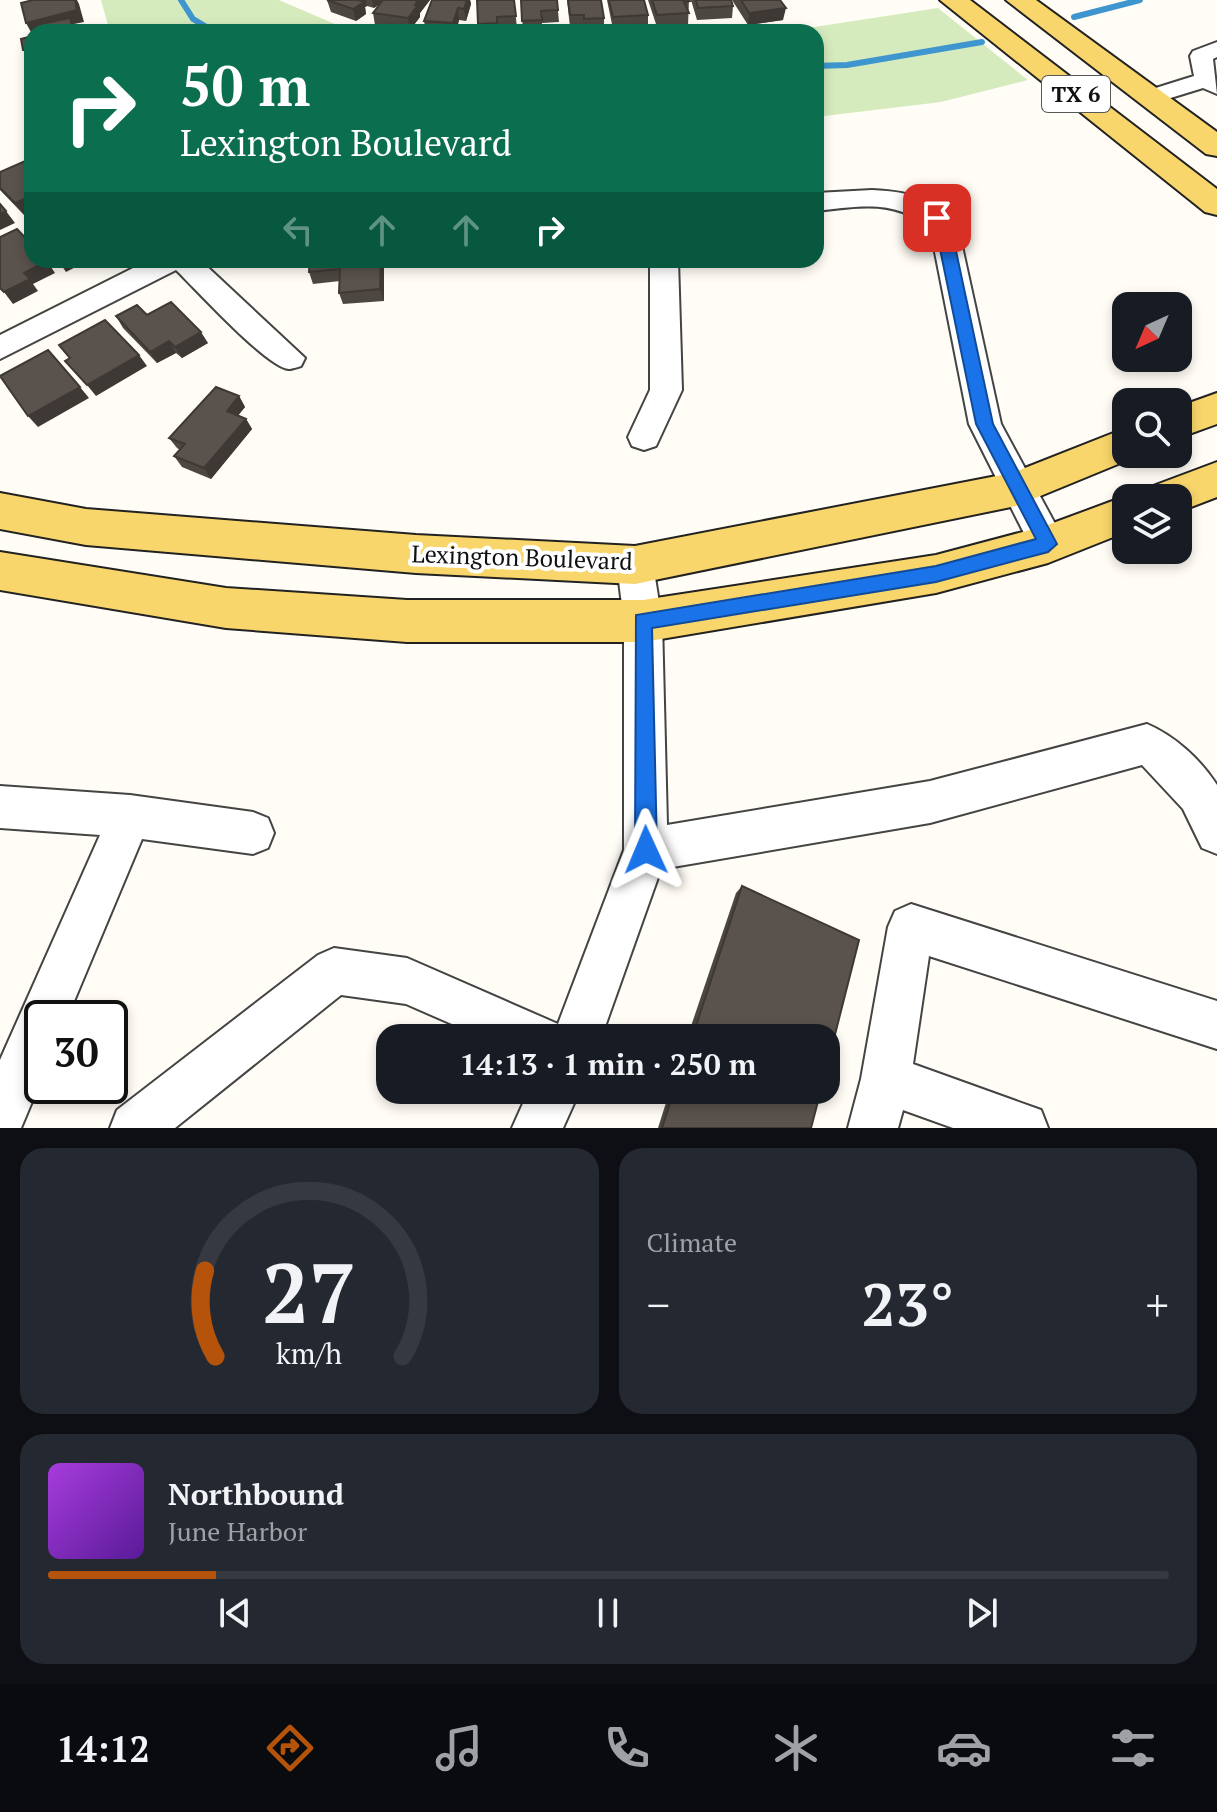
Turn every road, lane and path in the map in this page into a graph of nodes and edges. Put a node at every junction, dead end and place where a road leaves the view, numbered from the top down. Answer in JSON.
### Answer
{"nodes":[{"id":1,"x":953,"y":0,"type":"edge"},
{"id":2,"x":1019,"y":0,"type":"edge"},
{"id":3,"x":1217,"y":49,"type":"edge"},
{"id":4,"x":1212,"y":84,"type":"edge"},
{"id":5,"x":1151,"y":97,"type":"junction"},
{"id":6,"x":1217,"y":147,"type":"edge"},
{"id":7,"x":824,"y":202,"type":"edge"},
{"id":8,"x":1217,"y":205,"type":"edge"},
{"id":9,"x":156,"y":268,"type":"edge"},
{"id":10,"x":191,"y":268,"type":"edge"},
{"id":11,"x":664,"y":268,"type":"edge"},
{"id":12,"x":0,"y":348,"type":"edge"},
{"id":13,"x":290,"y":358,"type":"dead end"},
{"id":14,"x":1217,"y":408,"type":"edge"},
{"id":15,"x":1192,"y":418,"type":"edge"},
{"id":16,"x":644,"y":437,"type":"dead end"},
{"id":17,"x":1112,"y":450,"type":"edge"},
{"id":18,"x":1217,"y":479,"type":"edge"},
{"id":19,"x":1016,"y":489,"type":"junction"},
{"id":20,"x":1192,"y":489,"type":"edge"},
{"id":21,"x":0,"y":511,"type":"edge"},
{"id":22,"x":1112,"y":519,"type":"edge"},
{"id":23,"x":1048,"y":544,"type":"junction"},
{"id":24,"x":635,"y":565,"type":"junction"},
{"id":25,"x":0,"y":571,"type":"edge"},
{"id":26,"x":643,"y":621,"type":"junction"},
{"id":27,"x":0,"y":807,"type":"edge"},
{"id":28,"x":130,"y":816,"type":"junction"},
{"id":29,"x":253,"y":833,"type":"dead end"},
{"id":30,"x":1217,"y":833,"type":"edge"},
{"id":31,"x":646,"y":850,"type":"junction"},
{"id":32,"x":50,"y":1000,"type":"edge"},
{"id":33,"x":507,"y":1024,"type":"edge"},
{"id":34,"x":582,"y":1024,"type":"edge"},
{"id":35,"x":1217,"y":1025,"type":"edge"},
{"id":36,"x":24,"y":1061,"type":"edge"},
{"id":37,"x":886,"y":1079,"type":"junction"},
{"id":38,"x":548,"y":1104,"type":"edge"},
{"id":39,"x":0,"y":1118,"type":"edge"},
{"id":40,"x":135,"y":1128,"type":"edge"},
{"id":41,"x":537,"y":1128,"type":"edge"},
{"id":42,"x":873,"y":1128,"type":"edge"},
{"id":43,"x":1023,"y":1128,"type":"edge"}],
"edges":[{"from":1,"to":8,"type":"main road","number":"TX 6"},
{"from":2,"to":5,"type":"main road","number":"TX 6"},
{"from":3,"to":4,"type":"street"},
{"from":4,"to":5,"type":"street"},
{"from":5,"to":6,"type":"main road","number":"TX 6"},
{"from":7,"to":19,"type":"street"},
{"from":9,"to":12,"type":"street"},
{"from":10,"to":13,"type":"street"},
{"from":11,"to":16,"type":"street"},
{"from":14,"to":15,"type":"main road"},
{"from":17,"to":19,"type":"main road","name":"Lexington Boulevard"},
{"from":18,"to":20,"type":"main road"},
{"from":19,"to":23,"type":"street"},
{"from":19,"to":24,"type":"main road","name":"Lexington Boulevard"},
{"from":21,"to":24,"type":"main road","name":"Lexington Boulevard"},
{"from":22,"to":23,"type":"main road"},
{"from":23,"to":26,"type":"main road"},
{"from":24,"to":26,"type":"street"},
{"from":25,"to":26,"type":"main road"},
{"from":26,"to":31,"type":"street"},
{"from":27,"to":28,"type":"street"},
{"from":28,"to":29,"type":"street"},
{"from":28,"to":32,"type":"street"},
{"from":30,"to":31,"type":"street"},
{"from":31,"to":34,"type":"street"},
{"from":33,"to":40,"type":"street"},
{"from":35,"to":37,"type":"street"},
{"from":36,"to":39,"type":"street"},
{"from":37,"to":42,"type":"street"},
{"from":37,"to":43,"type":"street"},
{"from":38,"to":41,"type":"street"}]}
